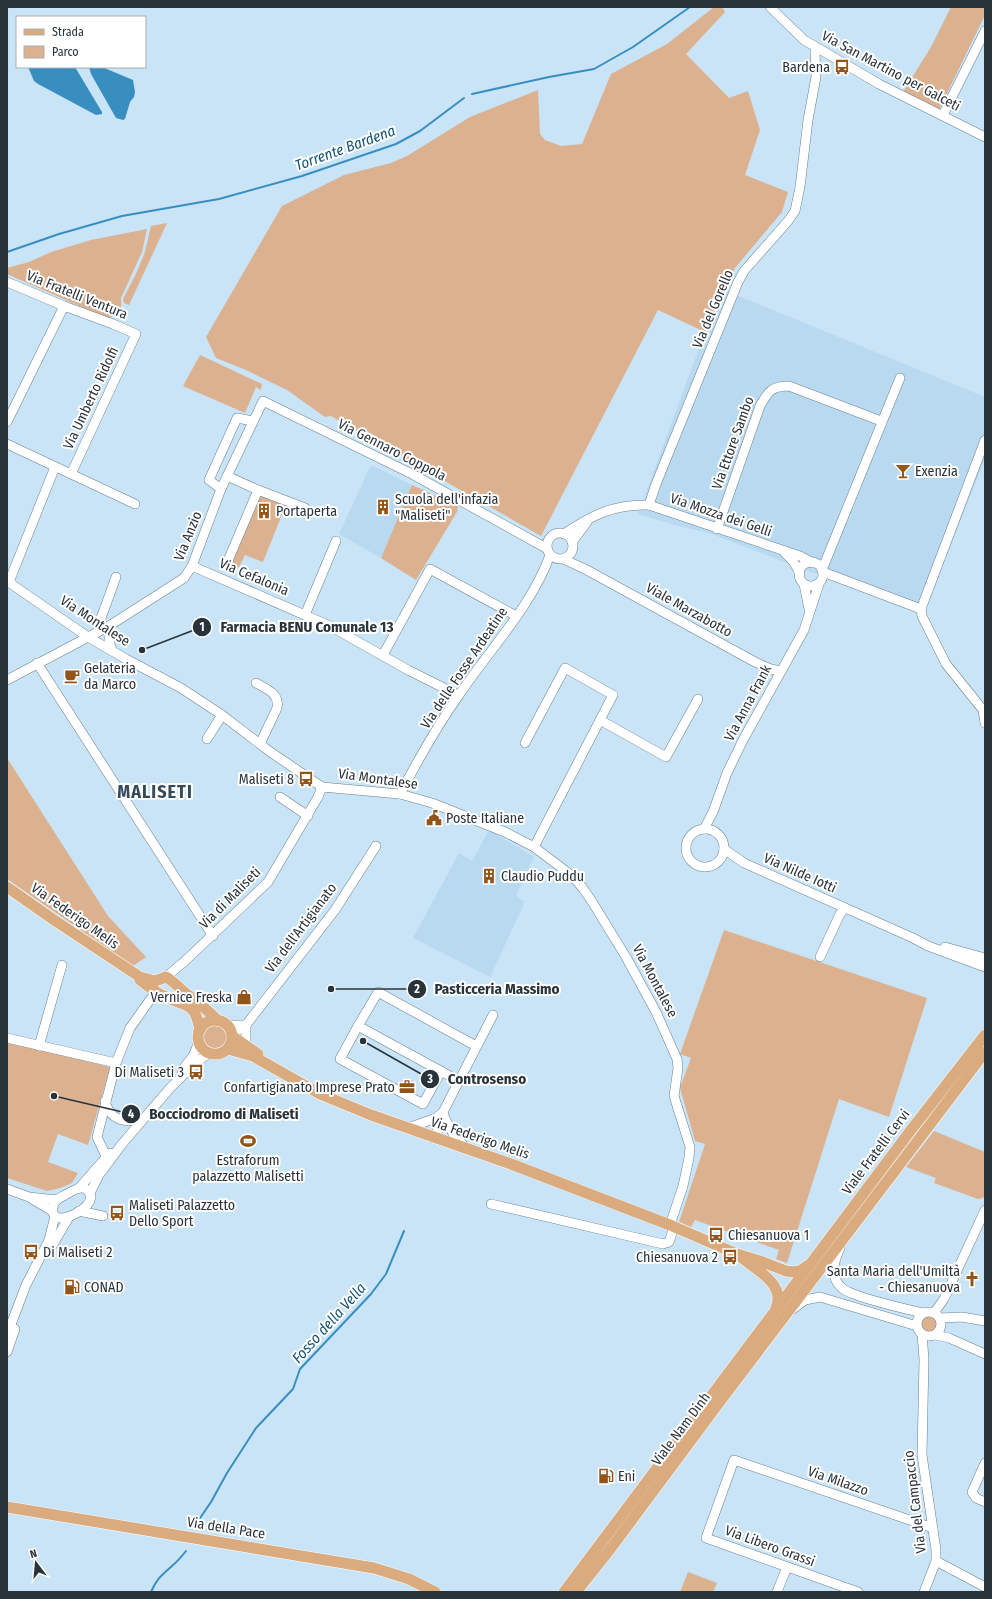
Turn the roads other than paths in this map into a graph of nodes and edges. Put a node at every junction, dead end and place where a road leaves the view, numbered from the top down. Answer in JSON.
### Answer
{"nodes":[{"id":1,"x":770,"y":7,"type":"edge"},
{"id":2,"x":985,"y":31,"type":"edge"},
{"id":3,"x":816,"y":47,"type":"junction"},
{"id":4,"x":943,"y":115,"type":"junction"},
{"id":5,"x":985,"y":137,"type":"edge"},
{"id":6,"x":7,"y":282,"type":"edge"},
{"id":7,"x":64,"y":306,"type":"junction"},
{"id":8,"x":136,"y":334,"type":"joint"},
{"id":9,"x":900,"y":378,"type":"dead end"},
{"id":10,"x":263,"y":401,"type":"joint"},
{"id":11,"x":253,"y":421,"type":"junction"},
{"id":12,"x":881,"y":421,"type":"junction"},
{"id":13,"x":7,"y":422,"type":"edge"},
{"id":14,"x":985,"y":440,"type":"edge"},
{"id":15,"x":7,"y":444,"type":"edge"},
{"id":16,"x":55,"y":467,"type":"junction"},
{"id":17,"x":71,"y":474,"type":"junction"},
{"id":18,"x":227,"y":476,"type":"junction"},
{"id":19,"x":222,"y":489,"type":"junction"},
{"id":20,"x":258,"y":490,"type":"junction"},
{"id":21,"x":135,"y":504,"type":"dead end"},
{"id":22,"x":649,"y":505,"type":"junction"},
{"id":23,"x":304,"y":508,"type":"dead end"},
{"id":24,"x":589,"y":520,"type":"junction"},
{"id":25,"x":717,"y":529,"type":"junction"},
{"id":26,"x":564,"y":534,"type":"junction"},
{"id":27,"x":336,"y":541,"type":"dead end"},
{"id":28,"x":573,"y":544,"type":"junction"},
{"id":29,"x":548,"y":547,"type":"junction"},
{"id":30,"x":784,"y":552,"type":"junction"},
{"id":31,"x":562,"y":559,"type":"junction"},
{"id":32,"x":228,"y":563,"type":"dead end"},
{"id":33,"x":192,"y":566,"type":"junction"},
{"id":34,"x":585,"y":569,"type":"junction"},
{"id":35,"x":822,"y":571,"type":"junction"},
{"id":36,"x":800,"y":573,"type":"junction"},
{"id":37,"x":116,"y":577,"type":"dead end"},
{"id":38,"x":541,"y":579,"type":"junction"},
{"id":39,"x":8,"y":582,"type":"edge"},
{"id":40,"x":804,"y":584,"type":"junction"},
{"id":41,"x":921,"y":609,"type":"junction"},
{"id":42,"x":810,"y":610,"type":"junction"},
{"id":43,"x":305,"y":615,"type":"junction"},
{"id":44,"x":516,"y":616,"type":"junction"},
{"id":45,"x":109,"y":626,"type":"junction"},
{"id":46,"x":98,"y":632,"type":"junction"},
{"id":47,"x":88,"y":637,"type":"junction"},
{"id":48,"x":112,"y":651,"type":"junction"},
{"id":49,"x":383,"y":655,"type":"junction"},
{"id":50,"x":38,"y":663,"type":"junction"},
{"id":51,"x":781,"y":671,"type":"junction"},
{"id":52,"x":7,"y":680,"type":"edge"},
{"id":53,"x":256,"y":683,"type":"dead end"},
{"id":54,"x":458,"y":695,"type":"junction"},
{"id":55,"x":698,"y":699,"type":"dead end"},
{"id":56,"x":222,"y":716,"type":"junction"},
{"id":57,"x":600,"y":720,"type":"junction"},
{"id":58,"x":985,"y":723,"type":"edge"},
{"id":59,"x":207,"y":739,"type":"dead end"},
{"id":60,"x":525,"y":743,"type":"dead end"},
{"id":61,"x":260,"y":744,"type":"junction"},
{"id":62,"x":322,"y":787,"type":"junction"},
{"id":63,"x":400,"y":794,"type":"junction"},
{"id":64,"x":280,"y":797,"type":"dead end"},
{"id":65,"x":713,"y":812,"type":"junction"},
{"id":66,"x":308,"y":816,"type":"junction"},
{"id":67,"x":704,"y":829,"type":"junction"},
{"id":68,"x":716,"y":833,"type":"junction"},
{"id":69,"x":376,"y":846,"type":"dead end"},
{"id":70,"x":534,"y":847,"type":"junction"},
{"id":71,"x":724,"y":849,"type":"junction"},
{"id":72,"x":720,"y":861,"type":"junction"},
{"id":73,"x":744,"y":863,"type":"junction"},
{"id":74,"x":7,"y":886,"type":"edge"},
{"id":75,"x":845,"y":908,"type":"junction"},
{"id":76,"x":213,"y":936,"type":"junction"},
{"id":77,"x":913,"y":938,"type":"junction"},
{"id":78,"x":820,"y":957,"type":"dead end"},
{"id":79,"x":985,"y":958,"type":"edge"},
{"id":80,"x":62,"y":965,"type":"dead end"},
{"id":81,"x":985,"y":967,"type":"edge"},
{"id":82,"x":127,"y":969,"type":"junction"},
{"id":83,"x":166,"y":979,"type":"junction"},
{"id":84,"x":155,"y":995,"type":"junction"},
{"id":85,"x":493,"y":1015,"type":"dead end"},
{"id":86,"x":246,"y":1025,"type":"junction"},
{"id":87,"x":358,"y":1026,"type":"junction"},
{"id":88,"x":227,"y":1029,"type":"junction"},
{"id":89,"x":200,"y":1030,"type":"junction"},
{"id":90,"x":985,"y":1035,"type":"edge"},
{"id":91,"x":7,"y":1038,"type":"edge"},
{"id":92,"x":199,"y":1042,"type":"junction"},
{"id":93,"x":246,"y":1045,"type":"junction"},
{"id":94,"x":39,"y":1046,"type":"junction"},
{"id":95,"x":476,"y":1046,"type":"junction"},
{"id":96,"x":228,"y":1049,"type":"junction"},
{"id":97,"x":985,"y":1052,"type":"edge"},
{"id":98,"x":208,"y":1053,"type":"junction"},
{"id":99,"x":116,"y":1063,"type":"junction"},
{"id":100,"x":441,"y":1071,"type":"junction"},
{"id":101,"x":283,"y":1074,"type":"junction"},
{"id":102,"x":459,"y":1080,"type":"junction"},
{"id":103,"x":171,"y":1087,"type":"junction"},
{"id":104,"x":105,"y":1101,"type":"junction"},
{"id":105,"x":441,"y":1116,"type":"junction"},
{"id":106,"x":142,"y":1120,"type":"junction"},
{"id":107,"x":408,"y":1128,"type":"junction"},
{"id":108,"x":434,"y":1138,"type":"junction"},
{"id":109,"x":122,"y":1144,"type":"junction"},
{"id":110,"x":466,"y":1149,"type":"junction"},
{"id":111,"x":106,"y":1156,"type":"junction"},
{"id":112,"x":79,"y":1188,"type":"junction"},
{"id":113,"x":7,"y":1189,"type":"edge"},
{"id":114,"x":29,"y":1197,"type":"junction"},
{"id":115,"x":90,"y":1197,"type":"junction"},
{"id":116,"x":57,"y":1200,"type":"junction"},
{"id":117,"x":492,"y":1204,"type":"dead end"},
{"id":118,"x":79,"y":1210,"type":"junction"},
{"id":119,"x":985,"y":1210,"type":"edge"},
{"id":120,"x":54,"y":1214,"type":"junction"},
{"id":121,"x":69,"y":1217,"type":"junction"},
{"id":122,"x":672,"y":1226,"type":"junction"},
{"id":123,"x":842,"y":1241,"type":"junction"},
{"id":124,"x":737,"y":1254,"type":"junction"},
{"id":125,"x":814,"y":1260,"type":"junction"},
{"id":126,"x":810,"y":1283,"type":"joint"},
{"id":127,"x":793,"y":1288,"type":"joint"},
{"id":128,"x":923,"y":1313,"type":"junction"},
{"id":129,"x":787,"y":1314,"type":"junction"},
{"id":130,"x":937,"y":1315,"type":"junction"},
{"id":131,"x":772,"y":1316,"type":"junction"},
{"id":132,"x":985,"y":1321,"type":"edge"},
{"id":133,"x":917,"y":1326,"type":"junction"},
{"id":134,"x":7,"y":1334,"type":"edge"},
{"id":135,"x":922,"y":1334,"type":"junction"},
{"id":136,"x":935,"y":1335,"type":"junction"},
{"id":137,"x":7,"y":1352,"type":"edge"},
{"id":138,"x":985,"y":1354,"type":"edge"},
{"id":139,"x":924,"y":1359,"type":"junction"},
{"id":140,"x":734,"y":1460,"type":"joint"},
{"id":141,"x":985,"y":1463,"type":"edge"},
{"id":142,"x":985,"y":1502,"type":"edge"},
{"id":143,"x":8,"y":1506,"type":"edge"},
{"id":144,"x":933,"y":1528,"type":"junction"},
{"id":145,"x":936,"y":1561,"type":"junction"},
{"id":146,"x":787,"y":1567,"type":"junction"},
{"id":147,"x":985,"y":1587,"type":"edge"},
{"id":148,"x":435,"y":1592,"type":"edge"},
{"id":149,"x":564,"y":1592,"type":"edge"},
{"id":150,"x":576,"y":1592,"type":"edge"},
{"id":151,"x":777,"y":1592,"type":"edge"},
{"id":152,"x":858,"y":1592,"type":"edge"},
{"id":153,"x":924,"y":1592,"type":"edge"}],
"edges":[{"from":1,"to":3,"type":"street","name":"Via San Martino per Galceti"},
{"from":2,"to":4,"type":"street"},
{"from":3,"to":4,"type":"street","name":"Via San Martino per Galceti"},
{"from":3,"to":22,"type":"street","name":"Via del Gorello"},
{"from":4,"to":5,"type":"street","name":"Via San Martino per Galceti"},
{"from":6,"to":7,"type":"street","name":"Via Fratelli Ventura"},
{"from":7,"to":8,"type":"street","name":"Via Fratelli Ventura"},
{"from":7,"to":13,"type":"street"},
{"from":8,"to":17,"type":"street","name":"Via Umberto Ridolfi"},
{"from":9,"to":12,"type":"street"},
{"from":10,"to":11,"type":"street","name":"Via Anzio"},
{"from":10,"to":29,"type":"street","name":"Via Gennaro Coppola"},
{"from":11,"to":18,"type":"street","name":"Via Anzio"},
{"from":11,"to":19,"type":"street"},
{"from":12,"to":25,"type":"street","name":"Via Ettore Sambo"},
{"from":12,"to":35,"type":"street"},
{"from":14,"to":41,"type":"street"},
{"from":15,"to":16,"type":"street"},
{"from":16,"to":17,"type":"street"},
{"from":16,"to":39,"type":"street"},
{"from":17,"to":21,"type":"street"},
{"from":18,"to":19,"type":"street","name":"Via Anzio"},
{"from":18,"to":20,"type":"street"},
{"from":19,"to":33,"type":"street","name":"Via Anzio"},
{"from":20,"to":23,"type":"street"},
{"from":20,"to":32,"type":"street"},
{"from":22,"to":24,"type":"street"},
{"from":22,"to":25,"type":"street","name":"Via Mozza dei Gelli"},
{"from":24,"to":26,"type":"street"},
{"from":24,"to":28,"type":"street"},
{"from":25,"to":30,"type":"street","name":"Via Mozza dei Gelli"},
{"from":26,"to":28,"type":"street"},
{"from":26,"to":29,"type":"street"},
{"from":27,"to":43,"type":"street"},
{"from":28,"to":31,"type":"street"},
{"from":28,"to":34,"type":"street"},
{"from":29,"to":31,"type":"street"},
{"from":29,"to":38,"type":"street","name":"Via delle Fosse Ardeatine"},
{"from":30,"to":35,"type":"street","name":"Via Mozza dei Gelli"},
{"from":30,"to":36,"type":"street","name":"Via Mozza dei Gelli"},
{"from":31,"to":34,"type":"street","name":"Viale Marzabotto"},
{"from":31,"to":38,"type":"street","name":"Via delle Fosse Ardeatine"},
{"from":33,"to":43,"type":"street","name":"Via Cefalonia"},
{"from":33,"to":45,"type":"street","name":"Via Anzio"},
{"from":34,"to":51,"type":"street","name":"Viale Marzabotto"},
{"from":35,"to":36,"type":"street"},
{"from":35,"to":40,"type":"street"},
{"from":35,"to":41,"type":"street","name":"Via Mozza dei Gelli"},
{"from":35,"to":42,"type":"street","name":"Via Anna Frank"},
{"from":36,"to":40,"type":"street","name":"Via Mozza dei Gelli"},
{"from":37,"to":46,"type":"street"},
{"from":38,"to":44,"type":"street","name":"Via delle Fosse Ardeatine"},
{"from":39,"to":47,"type":"street","name":"Via Montalese"},
{"from":40,"to":42,"type":"street","name":"Via Anna Frank"},
{"from":41,"to":58,"type":"street"},
{"from":42,"to":51,"type":"street","name":"Via Anna Frank"},
{"from":43,"to":49,"type":"street","name":"Via Cefalonia"},
{"from":44,"to":49,"type":"street"},
{"from":44,"to":54,"type":"street","name":"Via delle Fosse Ardeatine"},
{"from":45,"to":46,"type":"street","name":"Via Anzio"},
{"from":45,"to":48,"type":"street"},
{"from":46,"to":47,"type":"street","name":"Via Anzio"},
{"from":47,"to":48,"type":"street","name":"Via Montalese"},
{"from":47,"to":50,"type":"street","name":"Via Anzio"},
{"from":48,"to":56,"type":"street","name":"Via Montalese"},
{"from":49,"to":54,"type":"street","name":"Via Cefalonia"},
{"from":50,"to":52,"type":"street","name":"Via Anzio"},
{"from":50,"to":76,"type":"street"},
{"from":51,"to":65,"type":"street","name":"Via Anna Frank"},
{"from":53,"to":61,"type":"street"},
{"from":54,"to":63,"type":"street","name":"Via delle Fosse Ardeatine"},
{"from":55,"to":57,"type":"street"},
{"from":56,"to":59,"type":"street"},
{"from":56,"to":61,"type":"street","name":"Via Montalese"},
{"from":57,"to":60,"type":"street"},
{"from":57,"to":70,"type":"street"},
{"from":61,"to":62,"type":"street","name":"Via Montalese"},
{"from":62,"to":63,"type":"street","name":"Via Montalese"},
{"from":62,"to":66,"type":"street","name":"Via di Maliseti"},
{"from":63,"to":70,"type":"street","name":"Via Montalese"},
{"from":64,"to":66,"type":"street"},
{"from":65,"to":67,"type":"street","name":"Via Anna Frank"},
{"from":65,"to":68,"type":"street"},
{"from":66,"to":76,"type":"street","name":"Via di Maliseti"},
{"from":67,"to":68,"type":"street"},
{"from":67,"to":72,"type":"street"},
{"from":68,"to":71,"type":"street"},
{"from":69,"to":86,"type":"street","name":"Via dell'Artigianato"},
{"from":70,"to":122,"type":"street","name":"Via Montalese"},
{"from":71,"to":72,"type":"street"},
{"from":71,"to":73,"type":"street"},
{"from":72,"to":73,"type":"street"},
{"from":73,"to":75,"type":"street","name":"Via Nilde Iotti"},
{"from":74,"to":82,"type":"main road","name":"Via Federigo Melis"},
{"from":75,"to":77,"type":"street","name":"Via Nilde Iotti"},
{"from":75,"to":78,"type":"street","name":"Via Nilde Iotti"},
{"from":76,"to":83,"type":"street","name":"Via di Maliseti"},
{"from":77,"to":79,"type":"street"},
{"from":77,"to":81,"type":"street"},
{"from":80,"to":94,"type":"street"},
{"from":82,"to":83,"type":"main road","name":"Via Federigo Melis"},
{"from":82,"to":84,"type":"main road","name":"Via Federigo Melis"},
{"from":83,"to":84,"type":"main road"},
{"from":83,"to":88,"type":"main road","name":"Via Federigo Melis"},
{"from":84,"to":89,"type":"main road","name":"Via Federigo Melis"},
{"from":84,"to":99,"type":"street"},
{"from":85,"to":95,"type":"street"},
{"from":86,"to":88,"type":"street","name":"Via dell'Artigianato"},
{"from":86,"to":93,"type":"street"},
{"from":87,"to":95,"type":"street"},
{"from":87,"to":100,"type":"street"},
{"from":87,"to":100,"type":"street"},
{"from":88,"to":89,"type":"main road"},
{"from":88,"to":93,"type":"main road","name":"Via Federigo Melis"},
{"from":88,"to":96,"type":"main road"},
{"from":89,"to":92,"type":"main road","name":"Via Federigo Melis"},
{"from":90,"to":125,"type":"main road","name":"Viale Fratelli Cervi"},
{"from":91,"to":94,"type":"street"},
{"from":92,"to":98,"type":"main road"},
{"from":92,"to":103,"type":"street"},
{"from":93,"to":101,"type":"main road","name":"Via Federigo Melis"},
{"from":94,"to":99,"type":"street"},
{"from":95,"to":102,"type":"street"},
{"from":96,"to":98,"type":"main road","name":"Via Federigo Melis"},
{"from":96,"to":101,"type":"main road","name":"Via Federigo Melis"},
{"from":97,"to":123,"type":"main road","name":"Viale Fratelli Cervi"},
{"from":98,"to":103,"type":"street"},
{"from":99,"to":104,"type":"street"},
{"from":100,"to":102,"type":"street"},
{"from":101,"to":107,"type":"main road","name":"Via Federigo Melis"},
{"from":102,"to":105,"type":"street"},
{"from":103,"to":106,"type":"street"},
{"from":104,"to":106,"type":"street"},
{"from":104,"to":111,"type":"street"},
{"from":105,"to":107,"type":"street"},
{"from":105,"to":108,"type":"street"},
{"from":105,"to":110,"type":"street"},
{"from":106,"to":109,"type":"street"},
{"from":107,"to":108,"type":"main road","name":"Via Federigo Melis"},
{"from":108,"to":110,"type":"main road","name":"Via Federigo Melis"},
{"from":109,"to":111,"type":"street"},
{"from":109,"to":115,"type":"street"},
{"from":110,"to":122,"type":"main road","name":"Via Federigo Melis"},
{"from":111,"to":112,"type":"street"},
{"from":112,"to":115,"type":"street"},
{"from":112,"to":116,"type":"street"},
{"from":113,"to":114,"type":"street"},
{"from":114,"to":116,"type":"street"},
{"from":114,"to":120,"type":"street"},
{"from":115,"to":118,"type":"street"},
{"from":115,"to":118,"type":"street"},
{"from":116,"to":120,"type":"street"},
{"from":117,"to":122,"type":"street","name":"Via Montalese"},
{"from":118,"to":121,"type":"street"},
{"from":119,"to":130,"type":"street"},
{"from":120,"to":121,"type":"street"},
{"from":120,"to":134,"type":"street"},
{"from":121,"to":137,"type":"street"},
{"from":122,"to":124,"type":"main road"},
{"from":123,"to":126,"type":"main road","name":"Viale Fratelli Cervi"},
{"from":123,"to":128,"type":"street"},
{"from":124,"to":125,"type":"main road"},
{"from":124,"to":131,"type":"main road"},
{"from":125,"to":127,"type":"main road","name":"Viale Fratelli Cervi"},
{"from":126,"to":129,"type":"main road","name":"Viale Nam Dinh"},
{"from":127,"to":131,"type":"main road","name":"Viale Nam Dinh"},
{"from":128,"to":130,"type":"street"},
{"from":128,"to":133,"type":"street"},
{"from":129,"to":133,"type":"street"},
{"from":129,"to":150,"type":"main road","name":"Viale Nam Dinh"},
{"from":130,"to":132,"type":"street"},
{"from":130,"to":136,"type":"street"},
{"from":131,"to":149,"type":"main road","name":"Viale Nam Dinh"},
{"from":133,"to":135,"type":"street"},
{"from":135,"to":136,"type":"street"},
{"from":135,"to":139,"type":"street","name":"Via del Campaccio"},
{"from":136,"to":138,"type":"street"},
{"from":136,"to":139,"type":"street","name":"Via del Campaccio"},
{"from":139,"to":144,"type":"street","name":"Via del Campaccio"},
{"from":140,"to":144,"type":"street","name":"Via Milazzo"},
{"from":140,"to":146,"type":"street","name":"Via Libero Grassi"},
{"from":141,"to":142,"type":"street"},
{"from":143,"to":148,"type":"main road","name":"Via della Pace"},
{"from":144,"to":145,"type":"street","name":"Via del Campaccio"},
{"from":145,"to":147,"type":"street"},
{"from":145,"to":153,"type":"street","name":"Via del Campaccio"},
{"from":146,"to":151,"type":"street"},
{"from":146,"to":152,"type":"street","name":"Via Libero Grassi"}]}
